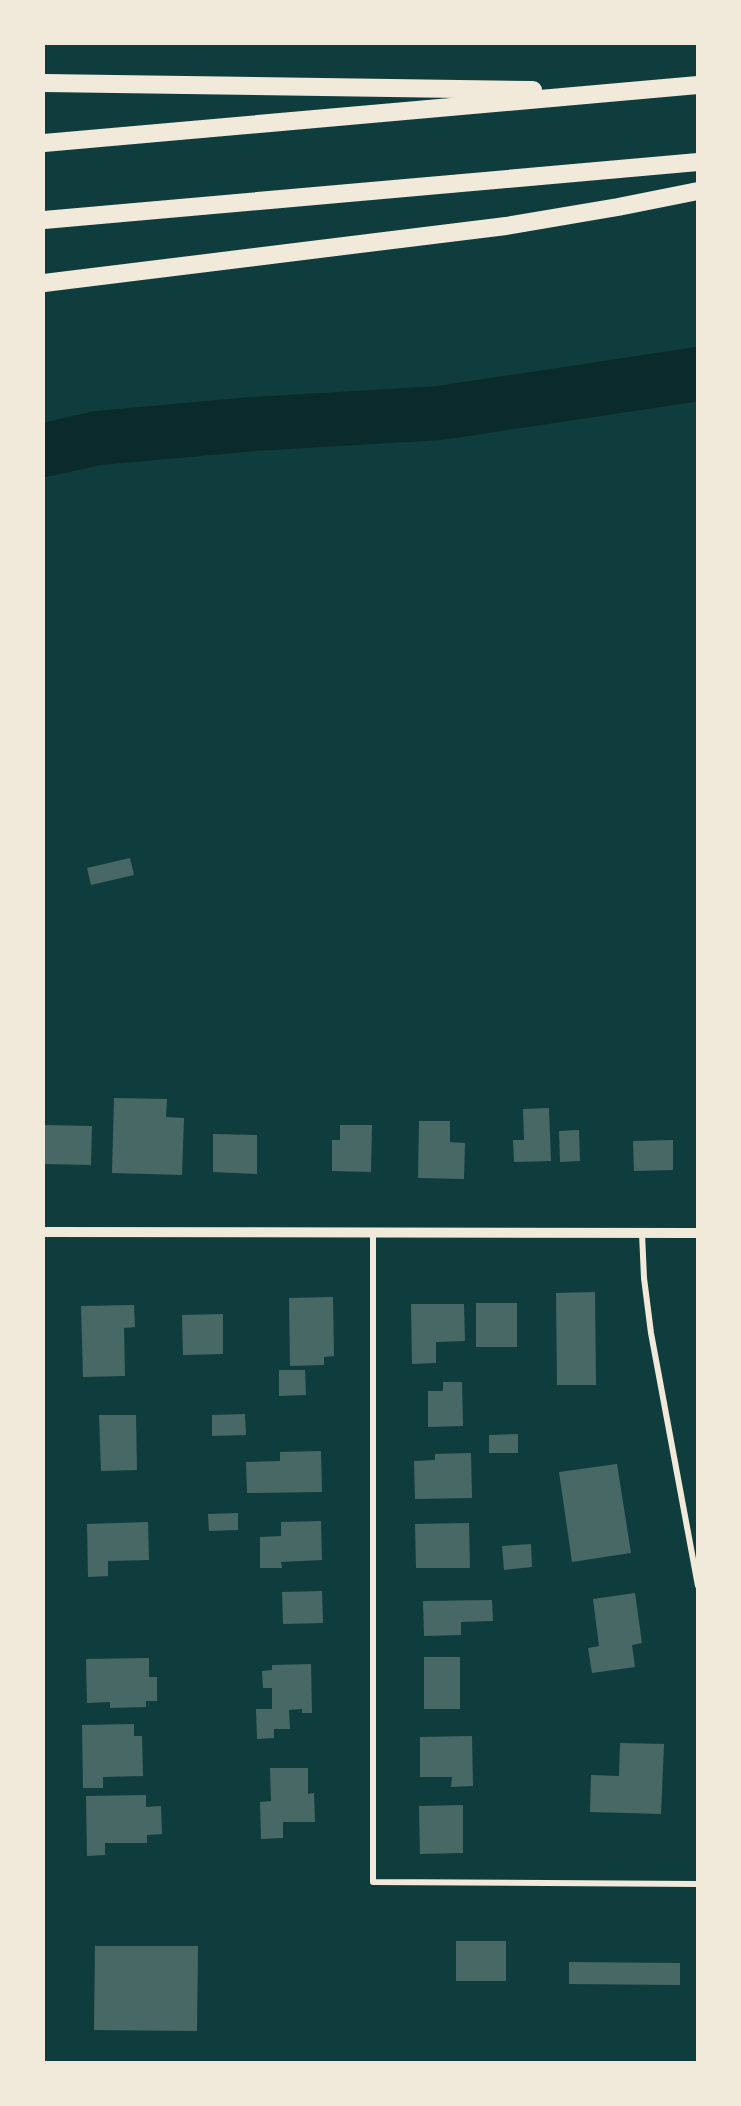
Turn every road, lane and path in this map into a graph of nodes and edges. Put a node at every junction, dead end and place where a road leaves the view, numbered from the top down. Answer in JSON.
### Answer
{"nodes":[{"id":1,"x":44,"y":83,"type":"edge"},
{"id":2,"x":698,"y":86,"type":"edge"},
{"id":3,"x":634,"y":91,"type":"junction"},
{"id":4,"x":44,"y":143,"type":"edge"},
{"id":5,"x":698,"y":162,"type":"edge"},
{"id":6,"x":698,"y":191,"type":"edge"},
{"id":7,"x":44,"y":220,"type":"edge"},
{"id":8,"x":44,"y":283,"type":"edge"},
{"id":9,"x":44,"y":1232,"type":"edge"},
{"id":10,"x":373,"y":1233,"type":"junction"},
{"id":11,"x":642,"y":1233,"type":"junction"},
{"id":12,"x":698,"y":1233,"type":"edge"},
{"id":13,"x":698,"y":1586,"type":"edge"},
{"id":14,"x":698,"y":1884,"type":"edge"}],
"edges":[{"from":1,"to":3,"type":"highway"},
{"from":2,"to":3,"type":"highway"},
{"from":3,"to":4,"type":"highway"},
{"from":5,"to":7,"type":"highway"},
{"from":6,"to":8,"type":"highway"},
{"from":9,"to":10,"type":"street"},
{"from":10,"to":11,"type":"street"},
{"from":10,"to":14,"type":"street"},
{"from":11,"to":12,"type":"street"},
{"from":11,"to":13,"type":"street"}]}
